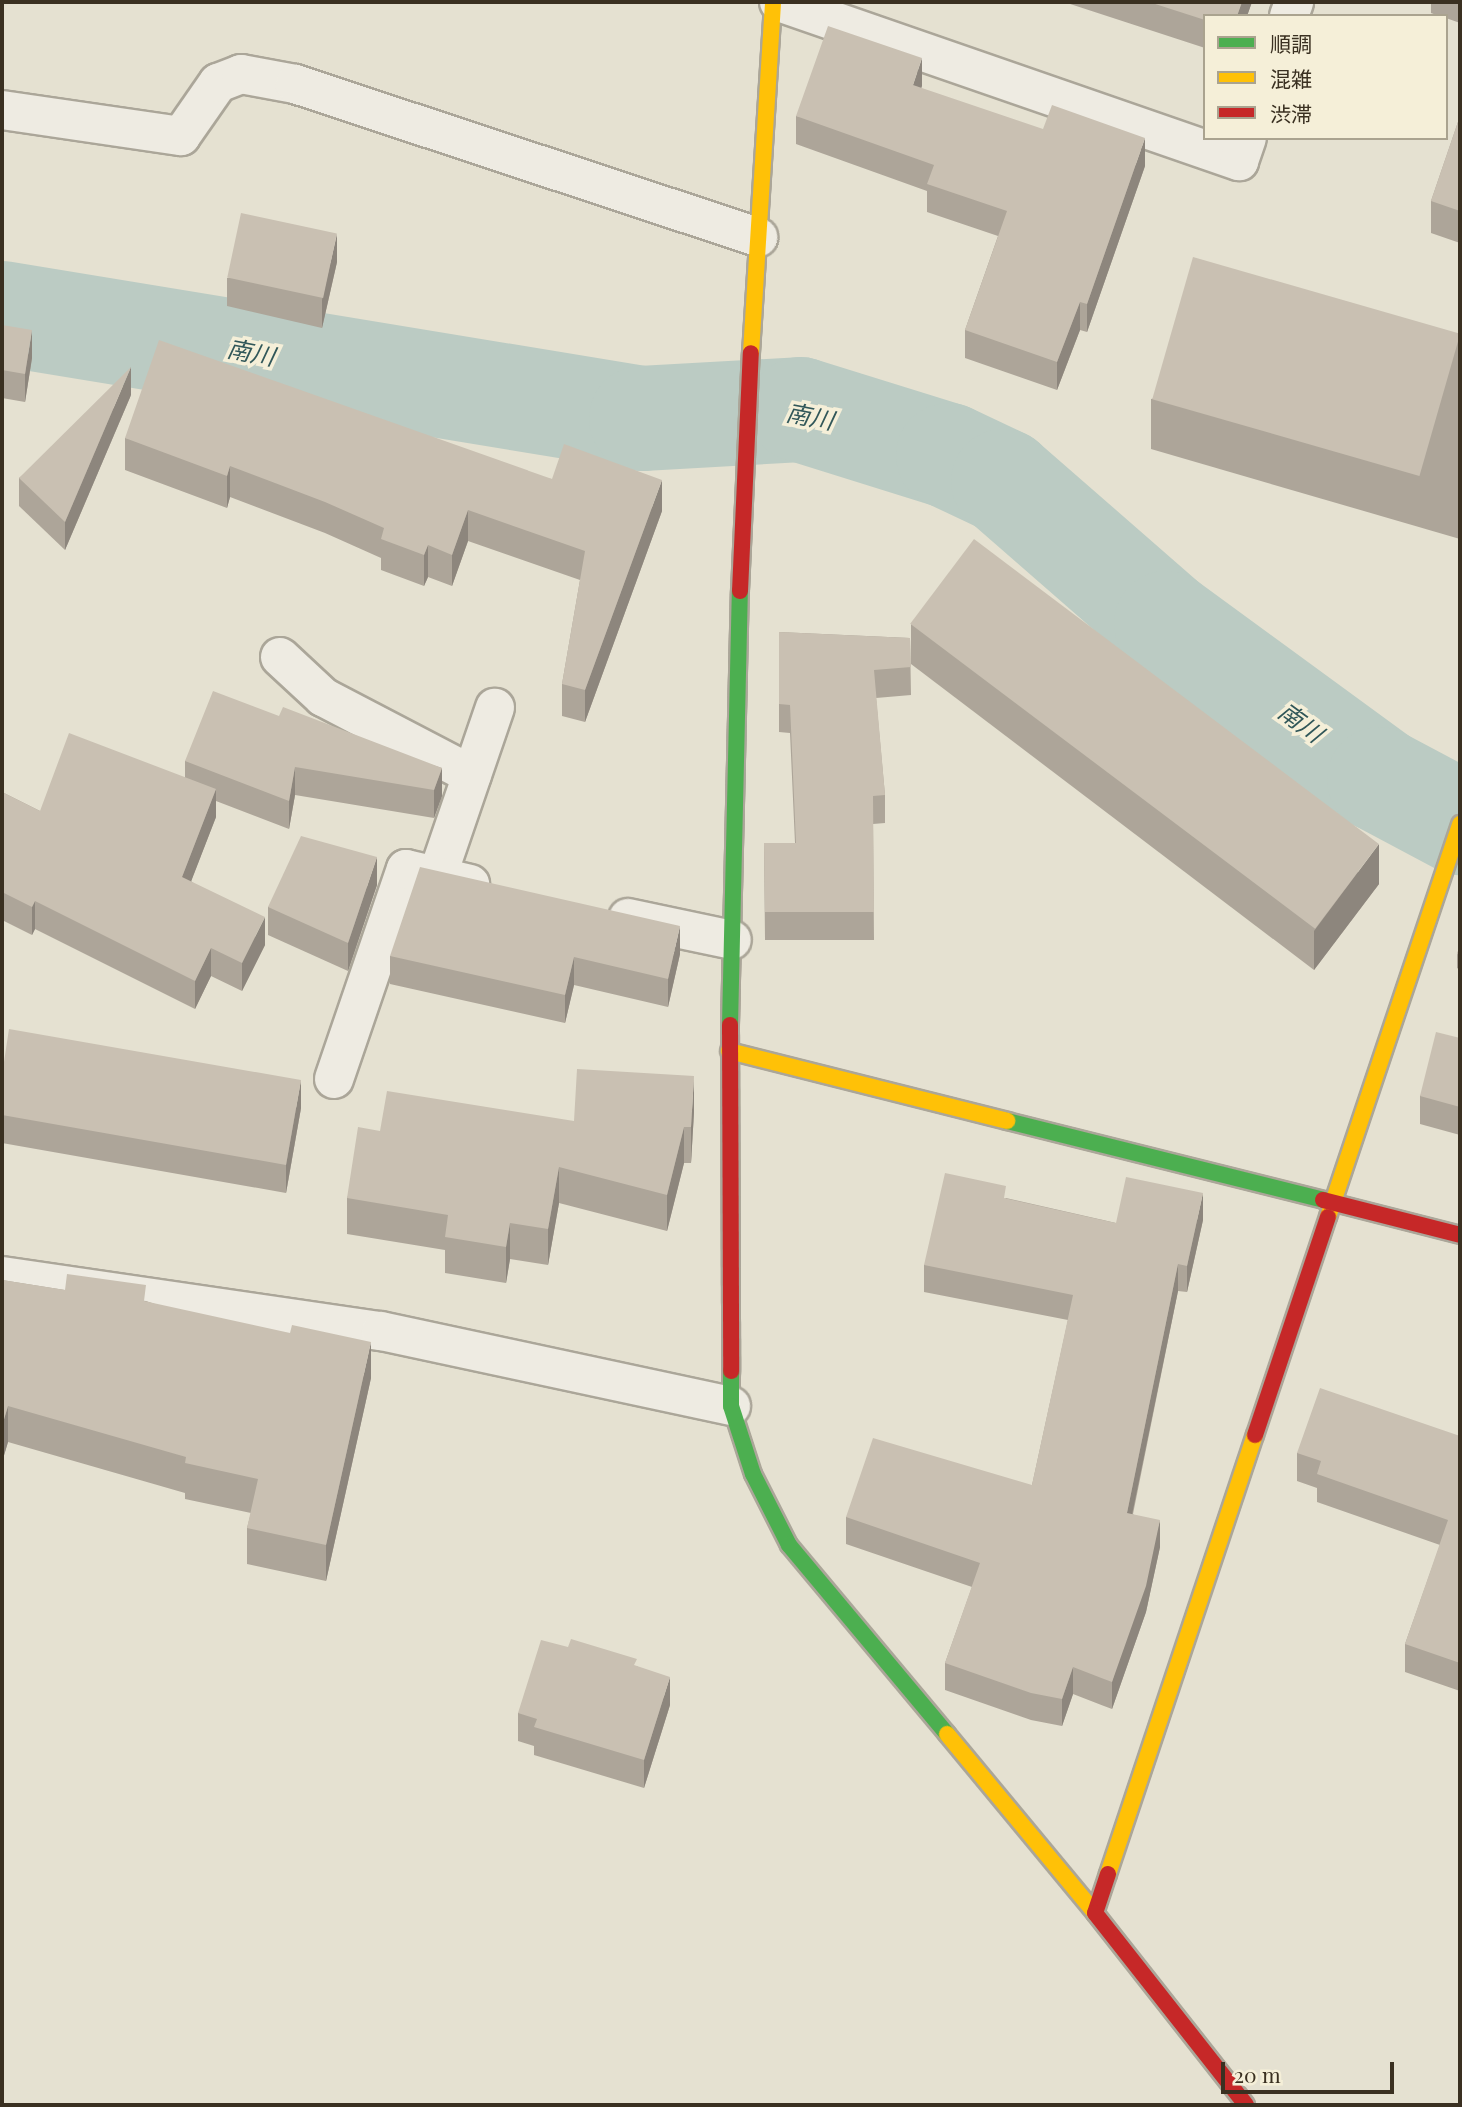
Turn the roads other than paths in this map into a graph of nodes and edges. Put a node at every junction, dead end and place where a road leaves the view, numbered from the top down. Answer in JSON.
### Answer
{"nodes":[{"id":1,"x":773,"y":2,"type":"edge"},
{"id":2,"x":779,"y":2,"type":"edge"},
{"id":3,"x":2,"y":110,"type":"edge"},
{"id":4,"x":1246,"y":140,"type":"edge"},
{"id":5,"x":758,"y":237,"type":"junction"},
{"id":6,"x":280,"y":657,"type":"dead end"},
{"id":7,"x":495,"y":708,"type":"dead end"},
{"id":8,"x":472,"y":775,"type":"junction"},
{"id":9,"x":1460,"y":824,"type":"edge"},
{"id":10,"x":437,"y":877,"type":"junction"},
{"id":11,"x":504,"y":891,"type":"edge"},
{"id":12,"x":598,"y":911,"type":"edge"},
{"id":13,"x":732,"y":940,"type":"junction"},
{"id":14,"x":729,"y":1051,"type":"junction"},
{"id":15,"x":334,"y":1079,"type":"dead end"},
{"id":16,"x":1332,"y":1204,"type":"junction"},
{"id":17,"x":1460,"y":1235,"type":"edge"},
{"id":18,"x":2,"y":1276,"type":"edge"},
{"id":19,"x":731,"y":1406,"type":"junction"},
{"id":20,"x":1095,"y":1913,"type":"junction"},
{"id":21,"x":1246,"y":2105,"type":"edge"}],
"edges":[{"from":1,"to":5,"type":"street"},
{"from":2,"to":4,"type":"street"},
{"from":3,"to":5,"type":"street"},
{"from":5,"to":13,"type":"street"},
{"from":6,"to":8,"type":"street"},
{"from":7,"to":8,"type":"street"},
{"from":8,"to":10,"type":"street"},
{"from":9,"to":16,"type":"street"},
{"from":10,"to":11,"type":"street"},
{"from":10,"to":15,"type":"street"},
{"from":12,"to":13,"type":"street"},
{"from":13,"to":14,"type":"street"},
{"from":14,"to":16,"type":"street"},
{"from":14,"to":19,"type":"street"},
{"from":16,"to":17,"type":"street"},
{"from":16,"to":20,"type":"street"},
{"from":18,"to":19,"type":"street"},
{"from":19,"to":20,"type":"street"},
{"from":20,"to":21,"type":"street"}]}
